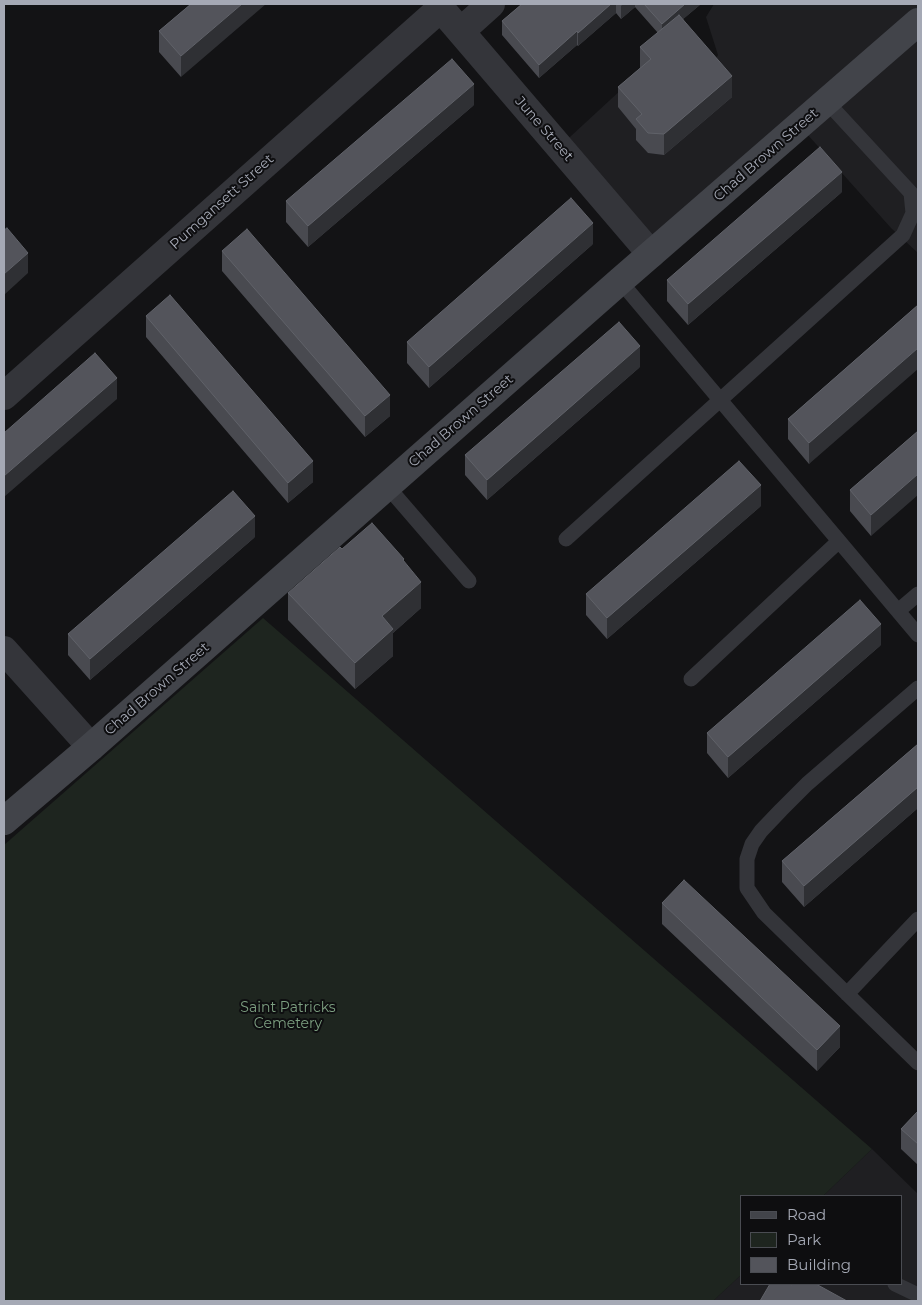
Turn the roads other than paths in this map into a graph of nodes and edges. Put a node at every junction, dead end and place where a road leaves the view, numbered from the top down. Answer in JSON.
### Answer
{"nodes":[{"id":1,"x":491,"y":4,"type":"edge"},
{"id":2,"x":439,"y":6,"type":"edge"},
{"id":3,"x":918,"y":22,"type":"edge"},
{"id":4,"x":461,"y":32,"type":"junction"},
{"id":5,"x":827,"y":102,"type":"junction"},
{"id":6,"x":651,"y":254,"type":"junction"},
{"id":7,"x":620,"y":282,"type":"junction"},
{"id":8,"x":4,"y":396,"type":"edge"},
{"id":9,"x":720,"y":400,"type":"junction"},
{"id":10,"x":387,"y":486,"type":"junction"},
{"id":11,"x":566,"y":539,"type":"dead end"},
{"id":12,"x":839,"y":541,"type":"junction"},
{"id":13,"x":469,"y":581,"type":"dead end"},
{"id":14,"x":918,"y":594,"type":"edge"},
{"id":15,"x":898,"y":611,"type":"junction"},
{"id":16,"x":918,"y":635,"type":"edge"},
{"id":17,"x":4,"y":650,"type":"edge"},
{"id":18,"x":691,"y":679,"type":"dead end"},
{"id":19,"x":918,"y":688,"type":"edge"},
{"id":20,"x":90,"y":747,"type":"junction"},
{"id":21,"x":4,"y":821,"type":"edge"},
{"id":22,"x":918,"y":919,"type":"edge"},
{"id":23,"x":847,"y":994,"type":"junction"},
{"id":24,"x":918,"y":1063,"type":"edge"},
{"id":25,"x":896,"y":1285,"type":"edge"},
{"id":26,"x":918,"y":1295,"type":"edge"}],
"edges":[{"from":1,"to":4,"type":"street"},
{"from":2,"to":4,"type":"street","name":"June Street"},
{"from":2,"to":8,"type":"street","name":"Pumgansett Street"},
{"from":3,"to":5,"type":"street","name":"Chad Brown Street"},
{"from":4,"to":6,"type":"street","name":"June Street"},
{"from":5,"to":6,"type":"street","name":"Chad Brown Street"},
{"from":5,"to":9,"type":"lane"},
{"from":6,"to":7,"type":"street","name":"Chad Brown Street"},
{"from":7,"to":9,"type":"lane"},
{"from":7,"to":10,"type":"street","name":"Chad Brown Street"},
{"from":9,"to":11,"type":"lane"},
{"from":9,"to":12,"type":"lane"},
{"from":10,"to":13,"type":"lane"},
{"from":10,"to":20,"type":"street","name":"Chad Brown Street"},
{"from":12,"to":15,"type":"lane"},
{"from":12,"to":18,"type":"lane"},
{"from":14,"to":15,"type":"lane"},
{"from":15,"to":16,"type":"lane"},
{"from":17,"to":20,"type":"street"},
{"from":19,"to":23,"type":"lane"},
{"from":20,"to":21,"type":"street","name":"Chad Brown Street"},
{"from":22,"to":23,"type":"lane"},
{"from":23,"to":24,"type":"lane"},
{"from":25,"to":26,"type":"lane"}]}
